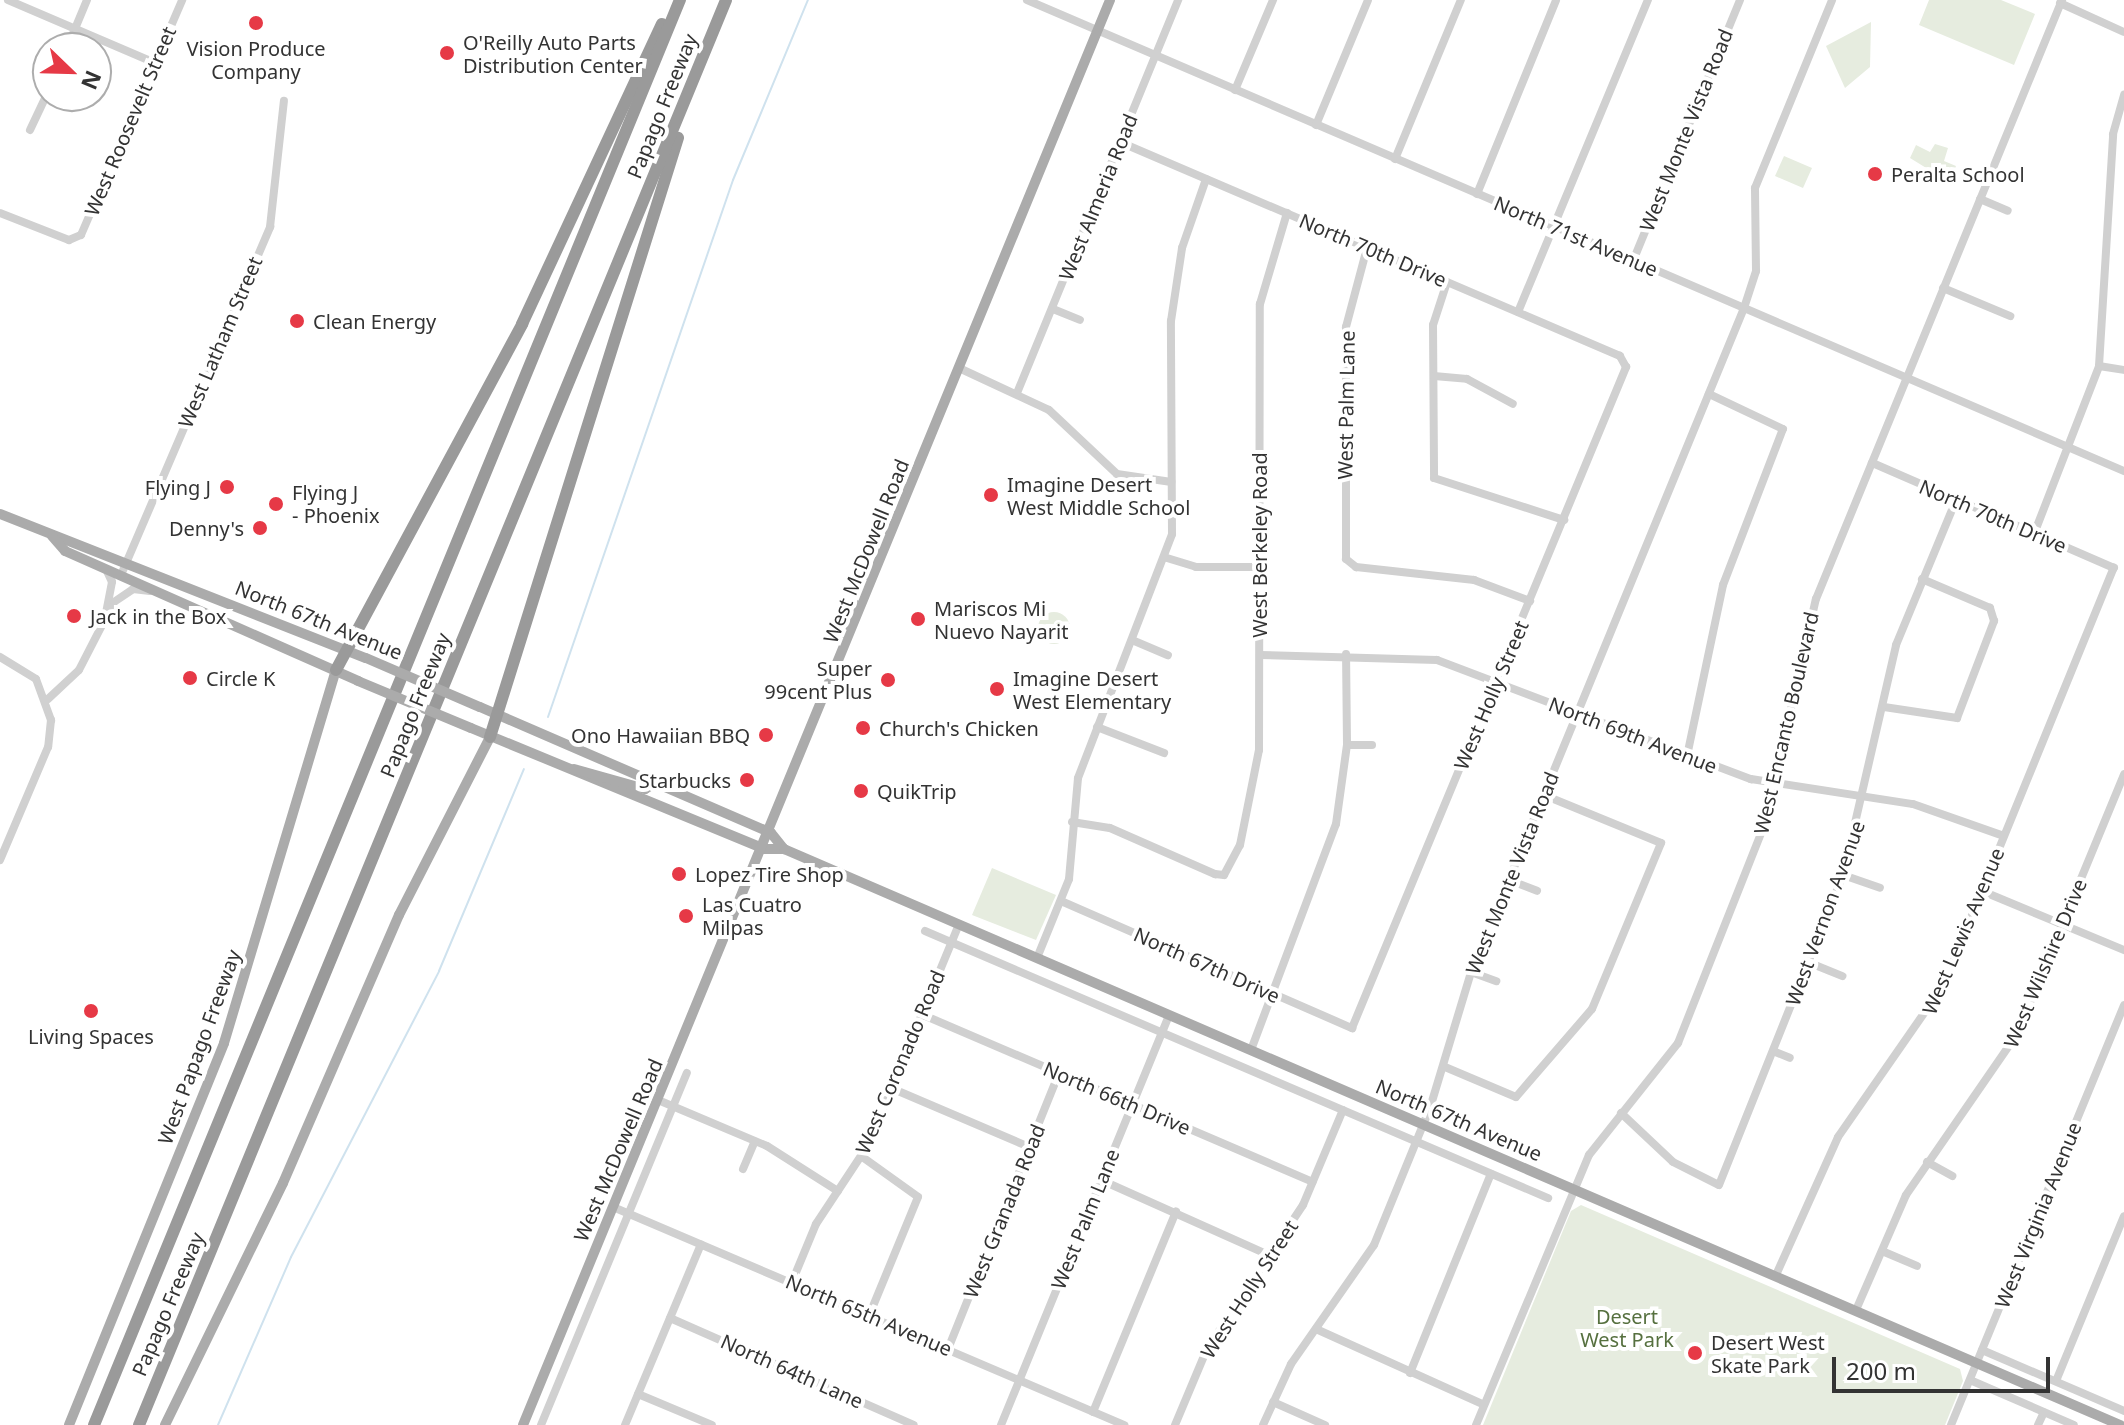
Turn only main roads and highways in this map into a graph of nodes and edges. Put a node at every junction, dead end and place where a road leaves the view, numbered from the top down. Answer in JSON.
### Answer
{"nodes":[{"id":1,"x":678,"y":0,"type":"edge"},
{"id":2,"x":726,"y":0,"type":"edge"},
{"id":3,"x":1110,"y":0,"type":"edge"},
{"id":4,"x":701,"y":63,"type":"junction"},
{"id":5,"x":0,"y":514,"type":"edge"},
{"id":6,"x":52,"y":536,"type":"junction"},
{"id":7,"x":345,"y":649,"type":"junction"},
{"id":8,"x":336,"y":670,"type":"junction"},
{"id":9,"x":499,"y":715,"type":"junction"},
{"id":10,"x":487,"y":743,"type":"junction"},
{"id":11,"x":560,"y":767,"type":"junction"},
{"id":12,"x":656,"y":783,"type":"junction"},
{"id":13,"x":771,"y":833,"type":"junction"},
{"id":14,"x":764,"y":849,"type":"junction"},
{"id":15,"x":784,"y":849,"type":"junction"},
{"id":16,"x":69,"y":1425,"type":"edge"},
{"id":17,"x":92,"y":1425,"type":"edge"},
{"id":18,"x":139,"y":1425,"type":"edge"},
{"id":19,"x":165,"y":1425,"type":"edge"},
{"id":20,"x":523,"y":1425,"type":"edge"},
{"id":21,"x":2120,"y":1425,"type":"edge"}],
"edges":[{"from":1,"to":7,"type":"highway"},
{"from":1,"to":17,"type":"highway","name":"Papago Freeway"},
{"from":2,"to":4,"type":"highway","name":"Papago Freeway"},
{"from":3,"to":13,"type":"main road","name":"West McDowell Road"},
{"from":4,"to":9,"type":"highway"},
{"from":4,"to":18,"type":"highway","name":"Papago Freeway"},
{"from":5,"to":6,"type":"main road","name":"North 67th Avenue"},
{"from":6,"to":7,"type":"main road","name":"North 67th Avenue"},
{"from":6,"to":8,"type":"main road","name":"North 67th Avenue"},
{"from":7,"to":8,"type":"highway"},
{"from":7,"to":9,"type":"main road","name":"North 67th Avenue","bridge":true},
{"from":8,"to":10,"type":"main road","name":"North 67th Avenue","bridge":true},
{"from":8,"to":16,"type":"main road","name":"West Papago Freeway"},
{"from":9,"to":10,"type":"highway"},
{"from":9,"to":12,"type":"main road","name":"North 67th Avenue"},
{"from":10,"to":11,"type":"main road","name":"North 67th Avenue"},
{"from":10,"to":19,"type":"main road"},
{"from":11,"to":12,"type":"main road"},
{"from":11,"to":14,"type":"main road","name":"North 67th Avenue"},
{"from":12,"to":13,"type":"main road","name":"North 67th Avenue"},
{"from":13,"to":14,"type":"main road","name":"West McDowell Road"},
{"from":13,"to":15,"type":"main road","name":"North 67th Avenue"},
{"from":14,"to":15,"type":"main road","name":"North 67th Avenue"},
{"from":14,"to":20,"type":"main road","name":"West McDowell Road"},
{"from":15,"to":21,"type":"main road","name":"North 67th Avenue"}]}
